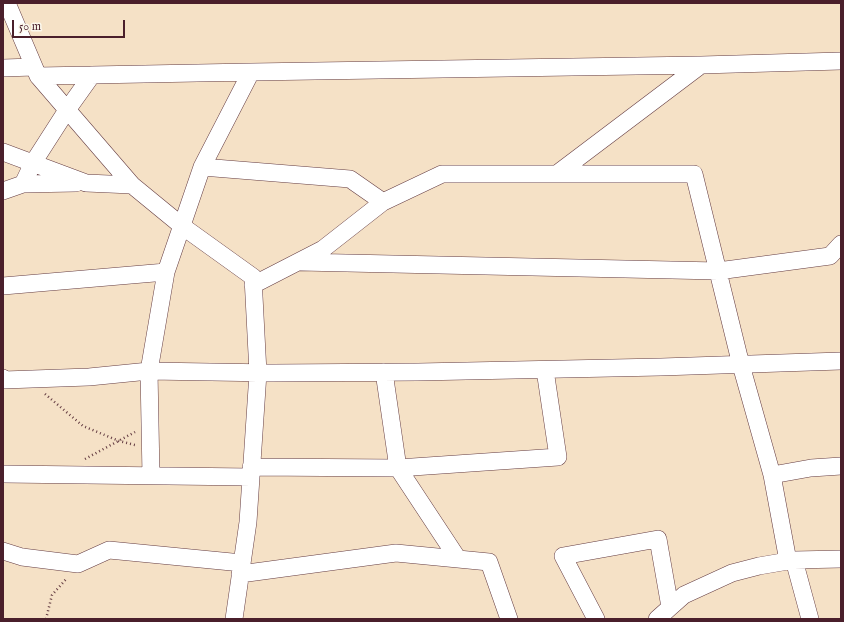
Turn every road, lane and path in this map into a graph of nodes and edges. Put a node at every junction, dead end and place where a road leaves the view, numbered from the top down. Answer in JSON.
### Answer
{"nodes":[{"id":1,"x":7,"y":3,"type":"edge"},
{"id":2,"x":841,"y":61,"type":"edge"},
{"id":3,"x":701,"y":65,"type":"junction"},
{"id":4,"x":3,"y":68,"type":"edge"},
{"id":5,"x":36,"y":72,"type":"junction"},
{"id":6,"x":251,"y":72,"type":"junction"},
{"id":7,"x":92,"y":75,"type":"junction"},
{"id":8,"x":67,"y":110,"type":"junction"},
{"id":9,"x":3,"y":152,"type":"edge"},
{"id":10,"x":33,"y":163,"type":"junction"},
{"id":11,"x":202,"y":167,"type":"junction"},
{"id":12,"x":558,"y":173,"type":"junction"},
{"id":13,"x":86,"y":183,"type":"junction"},
{"id":14,"x":23,"y":184,"type":"junction"},
{"id":15,"x":132,"y":185,"type":"junction"},
{"id":16,"x":3,"y":191,"type":"edge"},
{"id":17,"x":383,"y":202,"type":"junction"},
{"id":18,"x":182,"y":226,"type":"junction"},
{"id":19,"x":841,"y":244,"type":"edge"},
{"id":20,"x":299,"y":262,"type":"junction"},
{"id":21,"x":718,"y":271,"type":"junction"},
{"id":22,"x":166,"y":272,"type":"junction"},
{"id":23,"x":253,"y":285,"type":"junction"},
{"id":24,"x":3,"y":286,"type":"edge"},
{"id":25,"x":841,"y":361,"type":"edge"},
{"id":26,"x":741,"y":365,"type":"junction"},
{"id":27,"x":545,"y":370,"type":"junction"},
{"id":28,"x":149,"y":371,"type":"junction"},
{"id":29,"x":384,"y":372,"type":"junction"},
{"id":30,"x":258,"y":373,"type":"junction"},
{"id":31,"x":26,"y":379,"type":"junction"},
{"id":32,"x":3,"y":382,"type":"edge"},
{"id":33,"x":150,"y":424,"type":"junction"},
{"id":34,"x":118,"y":441,"type":"junction"},
{"id":35,"x":151,"y":448,"type":"junction"},
{"id":36,"x":80,"y":461,"type":"dead end"},
{"id":37,"x":841,"y":466,"type":"edge"},
{"id":38,"x":398,"y":468,"type":"junction"},
{"id":39,"x":251,"y":472,"type":"junction"},
{"id":40,"x":3,"y":474,"type":"edge"},
{"id":41,"x":772,"y":475,"type":"junction"},
{"id":42,"x":152,"y":476,"type":"junction"},
{"id":43,"x":3,"y":551,"type":"edge"},
{"id":44,"x":458,"y":559,"type":"junction"},
{"id":45,"x":841,"y":559,"type":"edge"},
{"id":46,"x":791,"y":561,"type":"junction"},
{"id":47,"x":78,"y":564,"type":"junction"},
{"id":48,"x":241,"y":569,"type":"junction"},
{"id":49,"x":670,"y":607,"type":"junction"},
{"id":50,"x":46,"y":619,"type":"edge"},
{"id":51,"x":234,"y":619,"type":"edge"},
{"id":52,"x":509,"y":619,"type":"edge"},
{"id":53,"x":596,"y":619,"type":"edge"},
{"id":54,"x":657,"y":619,"type":"edge"},
{"id":55,"x":810,"y":619,"type":"edge"}],
"edges":[{"from":1,"to":5,"type":"street"},
{"from":2,"to":3,"type":"street"},
{"from":3,"to":6,"type":"street"},
{"from":3,"to":12,"type":"street"},
{"from":4,"to":5,"type":"street"},
{"from":5,"to":7,"type":"street"},
{"from":5,"to":8,"type":"street"},
{"from":6,"to":7,"type":"street"},
{"from":6,"to":11,"type":"street"},
{"from":7,"to":8,"type":"street"},
{"from":8,"to":10,"type":"street"},
{"from":8,"to":15,"type":"street"},
{"from":9,"to":10,"type":"street"},
{"from":10,"to":13,"type":"street"},
{"from":10,"to":14,"type":"street"},
{"from":11,"to":17,"type":"street"},
{"from":11,"to":18,"type":"street"},
{"from":12,"to":17,"type":"street"},
{"from":12,"to":21,"type":"street"},
{"from":13,"to":14,"type":"street"},
{"from":13,"to":15,"type":"street"},
{"from":14,"to":16,"type":"street"},
{"from":15,"to":18,"type":"street"},
{"from":17,"to":20,"type":"street"},
{"from":18,"to":22,"type":"street"},
{"from":18,"to":23,"type":"street"},
{"from":19,"to":21,"type":"street"},
{"from":20,"to":21,"type":"street"},
{"from":20,"to":23,"type":"street"},
{"from":21,"to":26,"type":"street"},
{"from":22,"to":24,"type":"street"},
{"from":22,"to":28,"type":"street"},
{"from":23,"to":30,"type":"street"},
{"from":25,"to":26,"type":"street"},
{"from":26,"to":27,"type":"street"},
{"from":26,"to":41,"type":"street"},
{"from":27,"to":29,"type":"street"},
{"from":27,"to":38,"type":"street"},
{"from":28,"to":30,"type":"street"},
{"from":28,"to":31,"type":"street"},
{"from":28,"to":33,"type":"street"},
{"from":29,"to":30,"type":"street"},
{"from":29,"to":38,"type":"street"},
{"from":30,"to":39,"type":"street"},
{"from":31,"to":32,"type":"street"},
{"from":31,"to":34,"type":"path"},
{"from":33,"to":34,"type":"path"},
{"from":33,"to":35,"type":"street"},
{"from":34,"to":35,"type":"path"},
{"from":34,"to":36,"type":"path"},
{"from":35,"to":42,"type":"street"},
{"from":37,"to":41,"type":"street"},
{"from":38,"to":39,"type":"street"},
{"from":38,"to":44,"type":"street"},
{"from":39,"to":42,"type":"street"},
{"from":39,"to":48,"type":"street"},
{"from":40,"to":42,"type":"street"},
{"from":41,"to":46,"type":"street"},
{"from":43,"to":47,"type":"street"},
{"from":44,"to":48,"type":"street"},
{"from":44,"to":52,"type":"street"},
{"from":45,"to":46,"type":"street"},
{"from":46,"to":49,"type":"street"},
{"from":46,"to":55,"type":"street"},
{"from":47,"to":48,"type":"street"},
{"from":47,"to":50,"type":"path"},
{"from":48,"to":51,"type":"street"},
{"from":49,"to":53,"type":"street"},
{"from":49,"to":54,"type":"street"}]}
